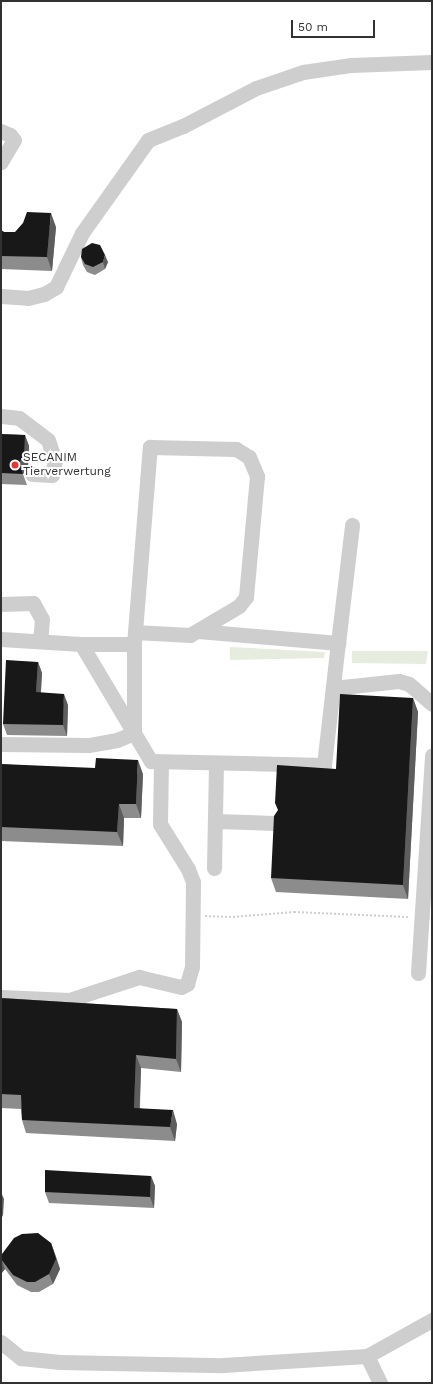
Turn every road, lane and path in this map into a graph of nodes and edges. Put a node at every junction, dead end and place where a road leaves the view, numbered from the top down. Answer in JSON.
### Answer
{"nodes":[{"id":1,"x":432,"y":62,"type":"edge"},
{"id":2,"x":1,"y":131,"type":"edge"},
{"id":3,"x":1,"y":162,"type":"edge"},
{"id":4,"x":1,"y":296,"type":"edge"},
{"id":5,"x":1,"y":416,"type":"edge"},
{"id":6,"x":32,"y":474,"type":"dead end"},
{"id":7,"x":352,"y":525,"type":"dead end"},
{"id":8,"x":1,"y":604,"type":"edge"},
{"id":9,"x":198,"y":631,"type":"junction"},
{"id":10,"x":134,"y":638,"type":"junction"},
{"id":11,"x":1,"y":639,"type":"edge"},
{"id":12,"x":40,"y":640,"type":"junction"},
{"id":13,"x":338,"y":643,"type":"junction"},
{"id":14,"x":81,"y":644,"type":"junction"},
{"id":15,"x":333,"y":688,"type":"junction"},
{"id":16,"x":432,"y":704,"type":"edge"},
{"id":17,"x":134,"y":733,"type":"junction"},
{"id":18,"x":1,"y":744,"type":"edge"},
{"id":19,"x":432,"y":755,"type":"edge"},
{"id":20,"x":161,"y":762,"type":"junction"},
{"id":21,"x":216,"y":763,"type":"junction"},
{"id":22,"x":215,"y":821,"type":"junction"},
{"id":23,"x":274,"y":823,"type":"edge"},
{"id":24,"x":214,"y":868,"type":"dead end"},
{"id":25,"x":193,"y":912,"type":"junction"},
{"id":26,"x":422,"y":918,"type":"junction"},
{"id":27,"x":418,"y":973,"type":"dead end"},
{"id":28,"x":1,"y":997,"type":"edge"},
{"id":29,"x":432,"y":1320,"type":"edge"},
{"id":30,"x":1,"y":1342,"type":"edge"},
{"id":31,"x":367,"y":1356,"type":"junction"},
{"id":32,"x":380,"y":1383,"type":"edge"}],
"edges":[{"from":1,"to":4,"type":"lane"},
{"from":2,"to":3,"type":"lane"},
{"from":5,"to":6,"type":"lane"},
{"from":7,"to":13,"type":"lane"},
{"from":8,"to":12,"type":"lane"},
{"from":9,"to":10,"type":"lane"},
{"from":9,"to":10,"type":"lane"},
{"from":9,"to":13,"type":"lane"},
{"from":10,"to":14,"type":"lane"},
{"from":10,"to":17,"type":"lane"},
{"from":11,"to":12,"type":"lane"},
{"from":12,"to":14,"type":"lane"},
{"from":13,"to":15,"type":"lane"},
{"from":14,"to":17,"type":"lane"},
{"from":15,"to":16,"type":"lane"},
{"from":15,"to":21,"type":"lane"},
{"from":17,"to":18,"type":"lane"},
{"from":17,"to":20,"type":"lane"},
{"from":19,"to":26,"type":"lane"},
{"from":20,"to":21,"type":"lane"},
{"from":20,"to":25,"type":"lane"},
{"from":21,"to":22,"type":"lane"},
{"from":22,"to":23,"type":"lane"},
{"from":22,"to":24,"type":"lane"},
{"from":25,"to":26,"type":"path"},
{"from":25,"to":28,"type":"lane"},
{"from":26,"to":27,"type":"lane"},
{"from":29,"to":31,"type":"lane"},
{"from":30,"to":31,"type":"lane"},
{"from":31,"to":32,"type":"lane"}]}
